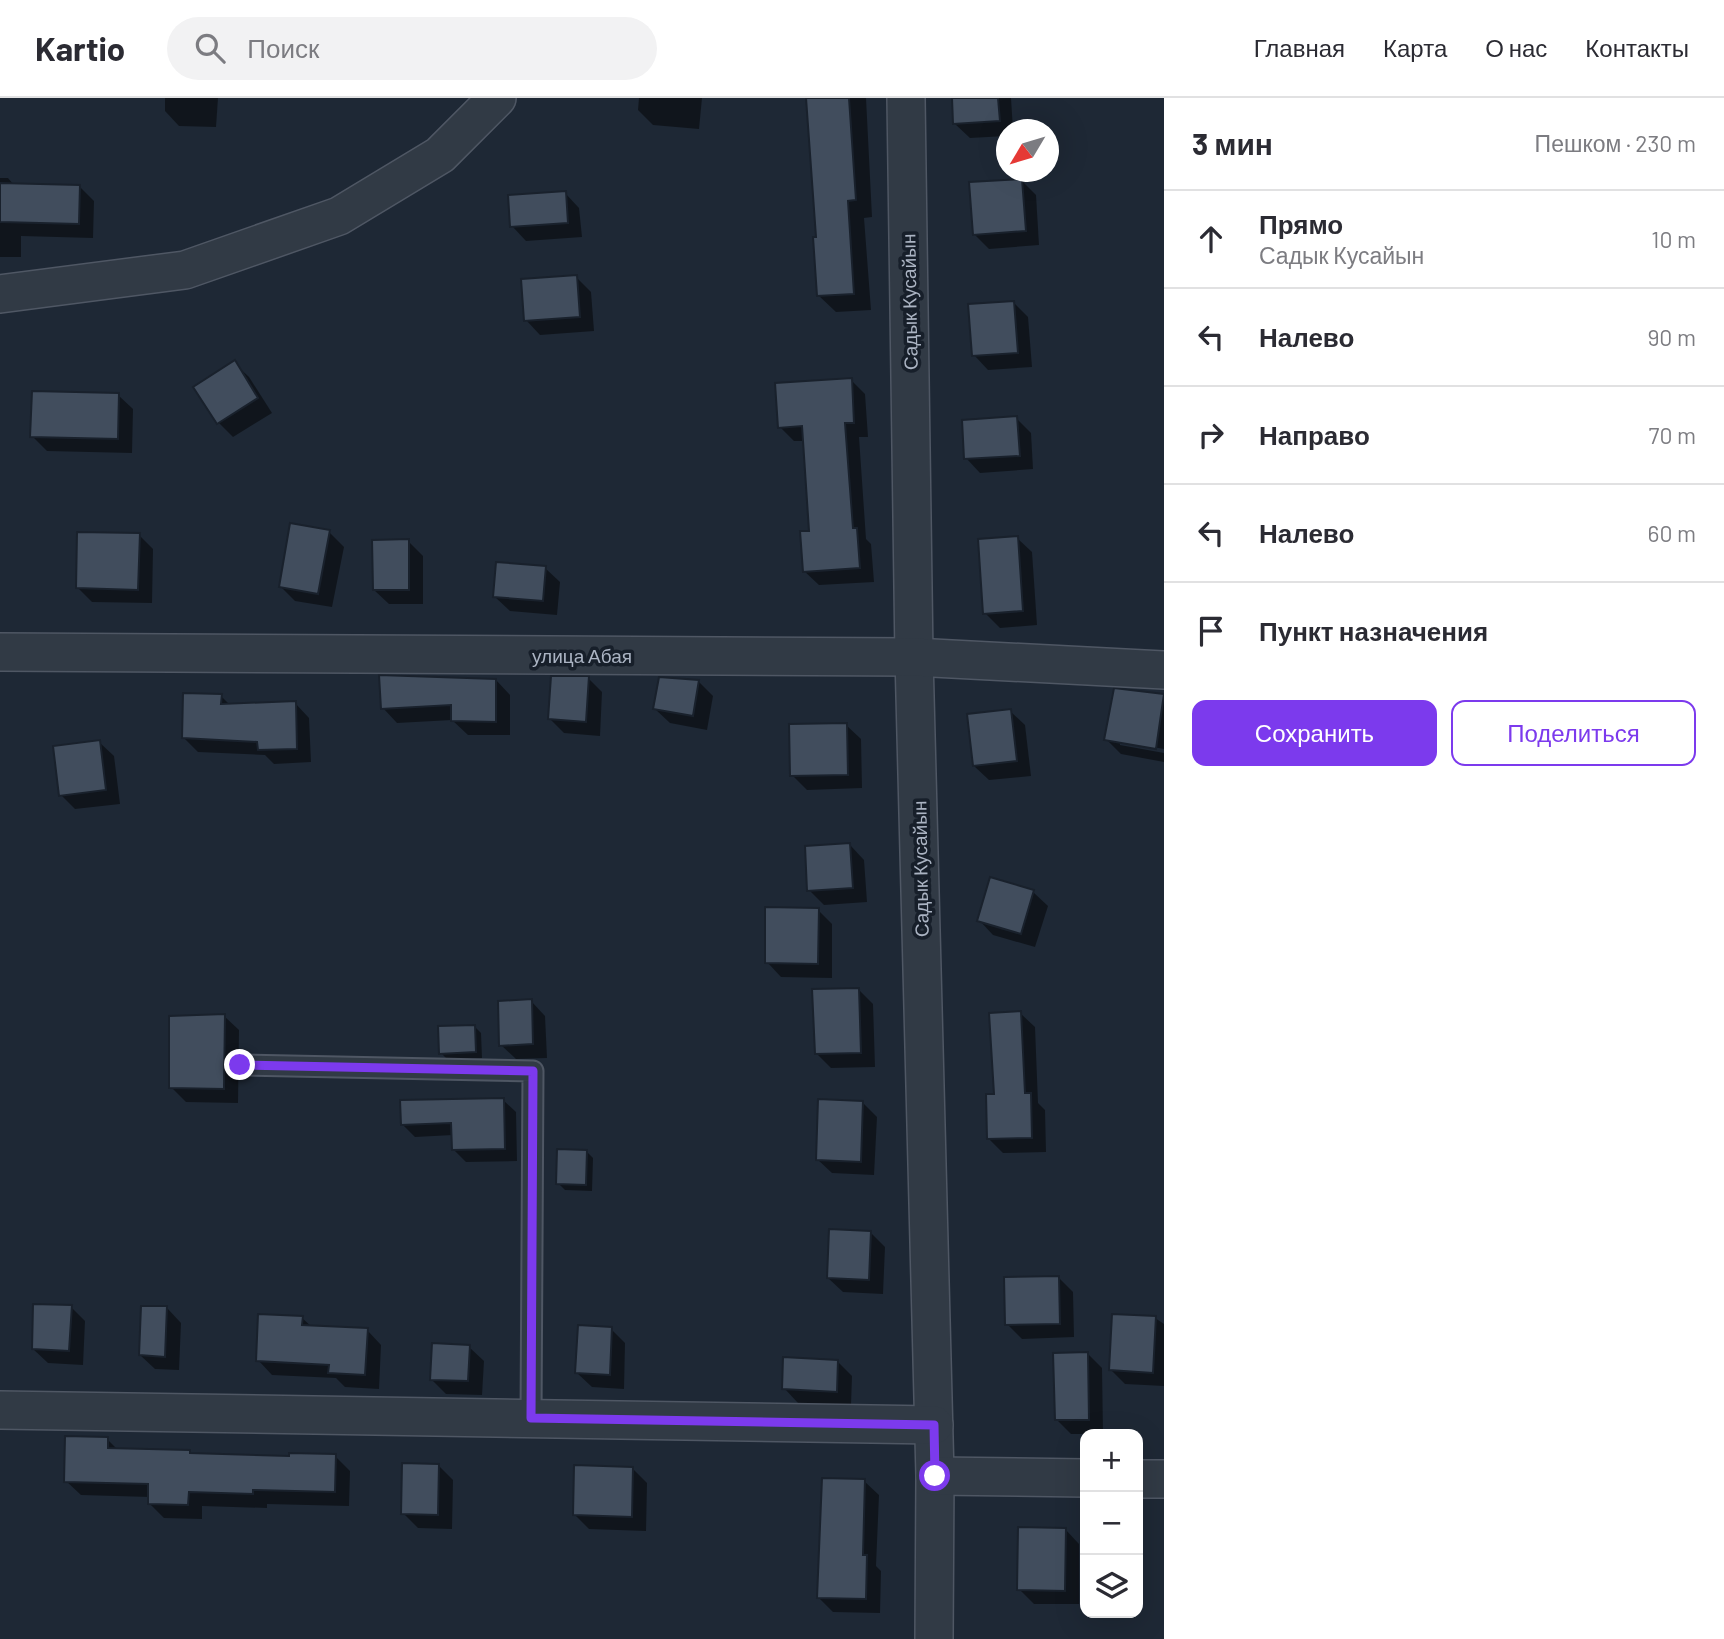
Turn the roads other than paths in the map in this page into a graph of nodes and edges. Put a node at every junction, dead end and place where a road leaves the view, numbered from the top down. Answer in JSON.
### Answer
{"nodes":[{"id":1,"x":497,"y":98,"type":"edge"},
{"id":2,"x":906,"y":98,"type":"edge"},
{"id":3,"x":0,"y":294,"type":"edge"},
{"id":4,"x":0,"y":652,"type":"edge"},
{"id":5,"x":914,"y":657,"type":"junction"},
{"id":6,"x":1164,"y":670,"type":"edge"},
{"id":7,"x":240,"y":1065,"type":"dead end"},
{"id":8,"x":0,"y":1410,"type":"edge"},
{"id":9,"x":531,"y":1418,"type":"junction"},
{"id":10,"x":934,"y":1425,"type":"junction"},
{"id":11,"x":935,"y":1476,"type":"junction"},
{"id":12,"x":1080,"y":1478,"type":"edge"},
{"id":13,"x":1143,"y":1479,"type":"edge"},
{"id":14,"x":1164,"y":1479,"type":"edge"},
{"id":15,"x":934,"y":1639,"type":"edge"}],
"edges":[{"from":1,"to":3,"type":"street"},
{"from":2,"to":5,"type":"street","name":"Садык Кусайын"},
{"from":4,"to":5,"type":"street","name":"улица Абая"},
{"from":5,"to":6,"type":"street","name":"улица Абая"},
{"from":5,"to":10,"type":"street","name":"Садык Кусайын"},
{"from":7,"to":9,"type":"lane"},
{"from":8,"to":9,"type":"street"},
{"from":9,"to":10,"type":"street"},
{"from":10,"to":11,"type":"street","name":"Садык Кусайын"},
{"from":11,"to":12,"type":"street"},
{"from":11,"to":15,"type":"street","name":"Садык Кусайын"},
{"from":13,"to":14,"type":"street"}]}
